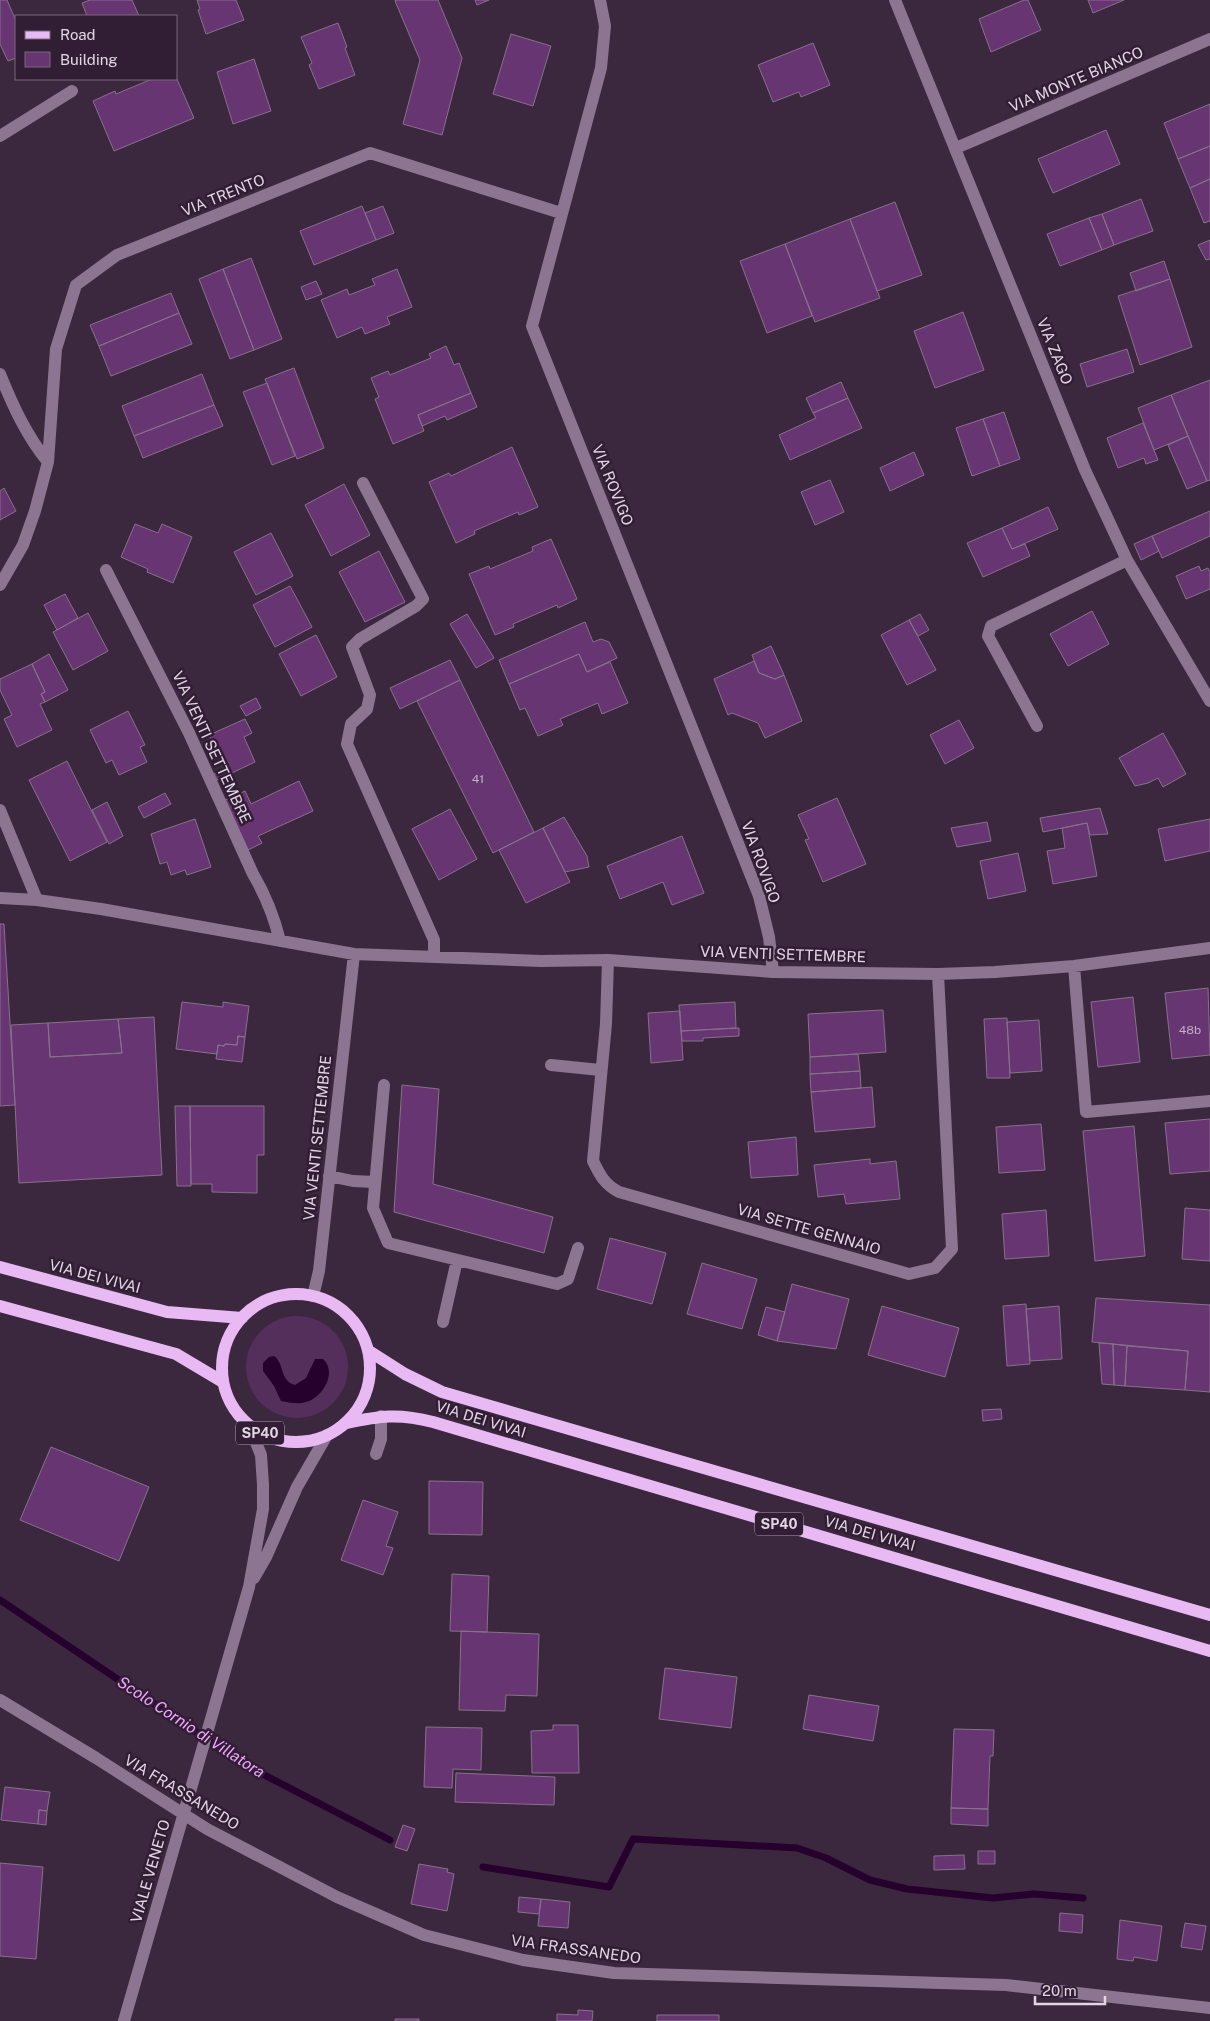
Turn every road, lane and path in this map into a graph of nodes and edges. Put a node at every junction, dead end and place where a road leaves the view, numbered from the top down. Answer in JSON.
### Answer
{"nodes":[{"id":1,"x":600,"y":0,"type":"edge"},
{"id":2,"x":895,"y":0,"type":"edge"},
{"id":3,"x":1210,"y":39,"type":"edge"},
{"id":4,"x":72,"y":91,"type":"dead end"},
{"id":5,"x":0,"y":136,"type":"edge"},
{"id":6,"x":956,"y":148,"type":"junction"},
{"id":7,"x":562,"y":213,"type":"junction"},
{"id":8,"x":0,"y":374,"type":"edge"},
{"id":9,"x":48,"y":462,"type":"junction"},
{"id":10,"x":363,"y":483,"type":"dead end"},
{"id":11,"x":1127,"y":560,"type":"junction"},
{"id":12,"x":106,"y":570,"type":"dead end"},
{"id":13,"x":0,"y":585,"type":"edge"},
{"id":14,"x":1210,"y":701,"type":"edge"},
{"id":15,"x":1037,"y":726,"type":"dead end"},
{"id":16,"x":0,"y":810,"type":"edge"},
{"id":17,"x":0,"y":898,"type":"edge"},
{"id":18,"x":37,"y":900,"type":"junction"},
{"id":19,"x":280,"y":940,"type":"junction"},
{"id":20,"x":1210,"y":948,"type":"edge"},
{"id":21,"x":354,"y":954,"type":"junction"},
{"id":22,"x":434,"y":957,"type":"junction"},
{"id":23,"x":608,"y":960,"type":"junction"},
{"id":24,"x":1074,"y":966,"type":"junction"},
{"id":25,"x":774,"y":972,"type":"junction"},
{"id":26,"x":938,"y":974,"type":"junction"},
{"id":27,"x":551,"y":1065,"type":"dead end"},
{"id":28,"x":600,"y":1070,"type":"junction"},
{"id":29,"x":384,"y":1085,"type":"dead end"},
{"id":30,"x":1210,"y":1102,"type":"edge"},
{"id":31,"x":329,"y":1176,"type":"junction"},
{"id":32,"x":375,"y":1182,"type":"junction"},
{"id":33,"x":578,"y":1248,"type":"dead end"},
{"id":34,"x":457,"y":1260,"type":"junction"},
{"id":35,"x":0,"y":1267,"type":"edge"},
{"id":36,"x":313,"y":1296,"type":"junction"},
{"id":37,"x":0,"y":1306,"type":"edge"},
{"id":38,"x":242,"y":1318,"type":"junction"},
{"id":39,"x":443,"y":1322,"type":"dead end"},
{"id":40,"x":368,"y":1351,"type":"junction"},
{"id":41,"x":223,"y":1382,"type":"junction"},
{"id":42,"x":381,"y":1416,"type":"junction"},
{"id":43,"x":346,"y":1423,"type":"junction"},
{"id":44,"x":249,"y":1425,"type":"junction"},
{"id":45,"x":327,"y":1435,"type":"junction"},
{"id":46,"x":376,"y":1454,"type":"dead end"},
{"id":47,"x":249,"y":1587,"type":"junction"},
{"id":48,"x":1210,"y":1615,"type":"edge"},
{"id":49,"x":1210,"y":1651,"type":"edge"},
{"id":50,"x":0,"y":1700,"type":"edge"},
{"id":51,"x":184,"y":1815,"type":"junction"},
{"id":52,"x":1210,"y":2008,"type":"edge"},
{"id":53,"x":124,"y":2021,"type":"edge"}],
"edges":[{"from":1,"to":7,"type":"street","name":"VIA ROVIGO"},
{"from":2,"to":6,"type":"street","name":"VIA ZAGO"},
{"from":3,"to":6,"type":"street","name":"VIA MONTE BIANCO"},
{"from":4,"to":5,"type":"street"},
{"from":6,"to":11,"type":"street","name":"VIA ZAGO"},
{"from":7,"to":9,"type":"street","name":"VIA TRENTO"},
{"from":7,"to":25,"type":"street","name":"VIA ROVIGO"},
{"from":8,"to":9,"type":"street"},
{"from":9,"to":13,"type":"street","name":"VIA TRENTO"},
{"from":10,"to":22,"type":"street"},
{"from":11,"to":14,"type":"street","name":"VIA ZAGO"},
{"from":11,"to":15,"type":"street"},
{"from":12,"to":19,"type":"street","name":"VIA VENTI SETTEMBRE"},
{"from":16,"to":18,"type":"street"},
{"from":17,"to":18,"type":"street","name":"VIA VENTI SETTEMBRE"},
{"from":18,"to":19,"type":"street","name":"VIA VENTI SETTEMBRE"},
{"from":19,"to":21,"type":"street","name":"VIA VENTI SETTEMBRE"},
{"from":20,"to":24,"type":"street","name":"VIA VENTI SETTEMBRE"},
{"from":21,"to":22,"type":"street","name":"VIA VENTI SETTEMBRE"},
{"from":21,"to":31,"type":"street","name":"VIA VENTI SETTEMBRE"},
{"from":22,"to":23,"type":"street","name":"VIA VENTI SETTEMBRE"},
{"from":23,"to":25,"type":"street","name":"VIA VENTI SETTEMBRE"},
{"from":23,"to":28,"type":"street","name":"VIA SETTE GENNAIO"},
{"from":24,"to":26,"type":"street","name":"VIA VENTI SETTEMBRE"},
{"from":24,"to":30,"type":"street"},
{"from":25,"to":26,"type":"street","name":"VIA VENTI SETTEMBRE"},
{"from":26,"to":28,"type":"street","name":"VIA SETTE GENNAIO"},
{"from":27,"to":28,"type":"street"},
{"from":29,"to":32,"type":"street"},
{"from":31,"to":32,"type":"street"},
{"from":31,"to":36,"type":"street","name":"VIA VENTI SETTEMBRE"},
{"from":32,"to":34,"type":"street"},
{"from":33,"to":34,"type":"street"},
{"from":34,"to":39,"type":"street"},
{"from":35,"to":38,"type":"main road","name":"VIA DEI VIVAI"},
{"from":36,"to":38,"type":"main road","number":"SP40"},
{"from":36,"to":40,"type":"main road","number":"SP40"},
{"from":37,"to":41,"type":"main road"},
{"from":38,"to":41,"type":"main road","number":"SP40"},
{"from":40,"to":43,"type":"main road","number":"SP40"},
{"from":40,"to":48,"type":"main road","name":"VIA DEI VIVAI","number":"SP40"},
{"from":41,"to":44,"type":"main road","number":"SP40"},
{"from":42,"to":43,"type":"main road","name":"VIA DEI VIVAI","number":"SP40"},
{"from":42,"to":46,"type":"street"},
{"from":42,"to":49,"type":"main road","name":"VIA DEI VIVAI","number":"SP40"},
{"from":43,"to":45,"type":"main road","number":"SP40"},
{"from":44,"to":45,"type":"main road","number":"SP40"},
{"from":44,"to":47,"type":"street","name":"VIALE VENETO"},
{"from":45,"to":47,"type":"street","name":"VIALE VENETO"},
{"from":47,"to":51,"type":"street","name":"VIALE VENETO"},
{"from":50,"to":51,"type":"street","name":"VIA FRASSANEDO"},
{"from":51,"to":52,"type":"street","name":"VIA FRASSANEDO"},
{"from":51,"to":53,"type":"street","name":"VIALE VENETO"}]}
